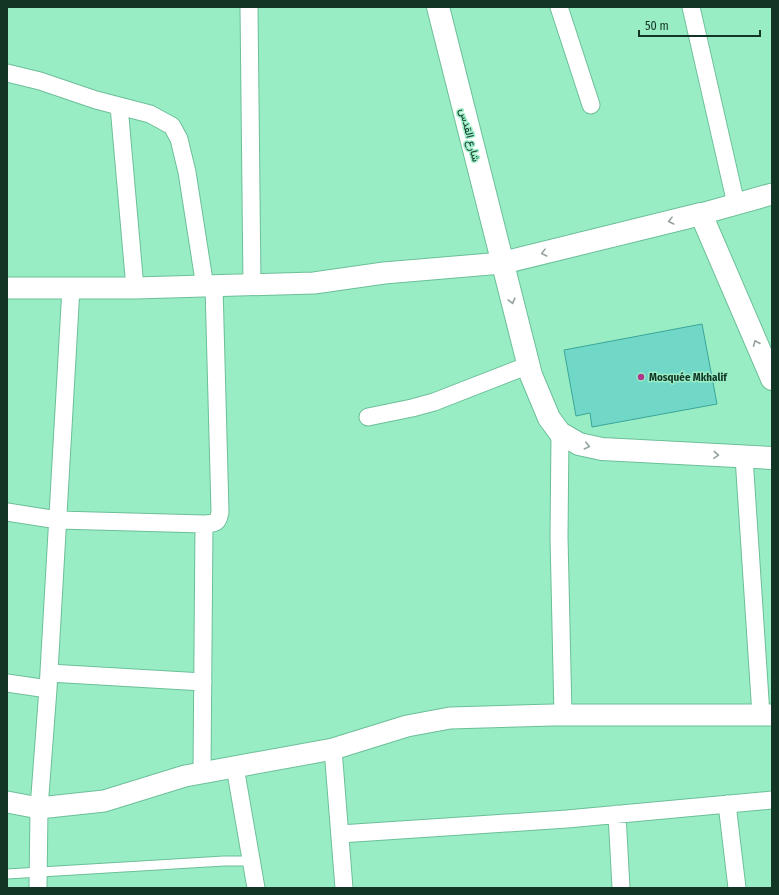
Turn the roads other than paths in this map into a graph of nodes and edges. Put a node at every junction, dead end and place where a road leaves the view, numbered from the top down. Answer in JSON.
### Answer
{"nodes":[{"id":1,"x":249,"y":7,"type":"edge"},
{"id":2,"x":438,"y":7,"type":"edge"},
{"id":3,"x":559,"y":7,"type":"edge"},
{"id":4,"x":691,"y":7,"type":"edge"},
{"id":5,"x":7,"y":73,"type":"edge"},
{"id":6,"x":591,"y":105,"type":"dead end"},
{"id":7,"x":119,"y":106,"type":"junction"},
{"id":8,"x":772,"y":194,"type":"edge"},
{"id":9,"x":736,"y":204,"type":"junction"},
{"id":10,"x":701,"y":214,"type":"junction"},
{"id":11,"x":502,"y":263,"type":"junction"},
{"id":12,"x":252,"y":285,"type":"junction"},
{"id":13,"x":210,"y":286,"type":"junction"},
{"id":14,"x":7,"y":288,"type":"edge"},
{"id":15,"x":71,"y":288,"type":"junction"},
{"id":16,"x":135,"y":288,"type":"junction"},
{"id":17,"x":529,"y":365,"type":"junction"},
{"id":18,"x":772,"y":379,"type":"edge"},
{"id":19,"x":368,"y":417,"type":"dead end"},
{"id":20,"x":560,"y":433,"type":"junction"},
{"id":21,"x":744,"y":457,"type":"junction"},
{"id":22,"x":772,"y":458,"type":"edge"},
{"id":23,"x":7,"y":512,"type":"edge"},
{"id":24,"x":58,"y":520,"type":"junction"},
{"id":25,"x":204,"y":524,"type":"junction"},
{"id":26,"x":48,"y":681,"type":"junction"},
{"id":27,"x":203,"y":682,"type":"junction"},
{"id":28,"x":7,"y":683,"type":"edge"},
{"id":29,"x":563,"y":715,"type":"junction"},
{"id":30,"x":766,"y":715,"type":"edge"},
{"id":31,"x":333,"y":749,"type":"junction"},
{"id":32,"x":235,"y":767,"type":"junction"},
{"id":33,"x":202,"y":773,"type":"junction"},
{"id":34,"x":772,"y":800,"type":"edge"},
{"id":35,"x":7,"y":802,"type":"edge"},
{"id":36,"x":727,"y":804,"type":"junction"},
{"id":37,"x":39,"y":808,"type":"junction"},
{"id":38,"x":616,"y":814,"type":"junction"},
{"id":39,"x":340,"y":834,"type":"junction"},
{"id":40,"x":252,"y":861,"type":"junction"},
{"id":41,"x":7,"y":874,"type":"edge"},
{"id":42,"x":38,"y":880,"type":"edge"},
{"id":43,"x":256,"y":888,"type":"edge"},
{"id":44,"x":344,"y":888,"type":"edge"},
{"id":45,"x":621,"y":888,"type":"edge"},
{"id":46,"x":737,"y":888,"type":"edge"}],
"edges":[{"from":1,"to":12,"type":"street"},
{"from":2,"to":11,"type":"main road","name":"شارع القدس"},
{"from":3,"to":6,"type":"street"},
{"from":4,"to":9,"type":"street"},
{"from":5,"to":7,"type":"street"},
{"from":7,"to":13,"type":"street"},
{"from":7,"to":16,"type":"street"},
{"from":8,"to":9,"type":"street"},
{"from":9,"to":10,"type":"street"},
{"from":10,"to":11,"type":"main road","one_way":true},
{"from":18,"to":10,"type":"main road","one_way":true},
{"from":11,"to":12,"type":"street"},
{"from":11,"to":17,"type":"main road","name":"شارع القدس","one_way":true},
{"from":12,"to":13,"type":"street"},
{"from":13,"to":16,"type":"street"},
{"from":13,"to":25,"type":"street"},
{"from":14,"to":15,"type":"street"},
{"from":15,"to":16,"type":"street"},
{"from":15,"to":24,"type":"street"},
{"from":17,"to":19,"type":"street"},
{"from":17,"to":20,"type":"main road","name":"شارع القدس"},
{"from":20,"to":21,"type":"main road","one_way":true},
{"from":20,"to":29,"type":"street"},
{"from":21,"to":22,"type":"main road"},
{"from":21,"to":30,"type":"street"},
{"from":23,"to":24,"type":"street"},
{"from":24,"to":25,"type":"street"},
{"from":24,"to":26,"type":"street"},
{"from":25,"to":27,"type":"street"},
{"from":26,"to":27,"type":"street"},
{"from":26,"to":28,"type":"street"},
{"from":26,"to":37,"type":"street"},
{"from":27,"to":33,"type":"street"},
{"from":29,"to":30,"type":"street"},
{"from":29,"to":31,"type":"street"},
{"from":31,"to":32,"type":"street"},
{"from":31,"to":39,"type":"street"},
{"from":32,"to":33,"type":"street"},
{"from":32,"to":40,"type":"street"},
{"from":33,"to":37,"type":"street"},
{"from":34,"to":36,"type":"street"},
{"from":35,"to":37,"type":"street"},
{"from":36,"to":38,"type":"street"},
{"from":36,"to":46,"type":"street"},
{"from":37,"to":42,"type":"street"},
{"from":38,"to":39,"type":"street"},
{"from":38,"to":45,"type":"street"},
{"from":39,"to":44,"type":"street"},
{"from":40,"to":42,"type":"lane"},
{"from":40,"to":43,"type":"street"},
{"from":41,"to":42,"type":"lane"}]}
